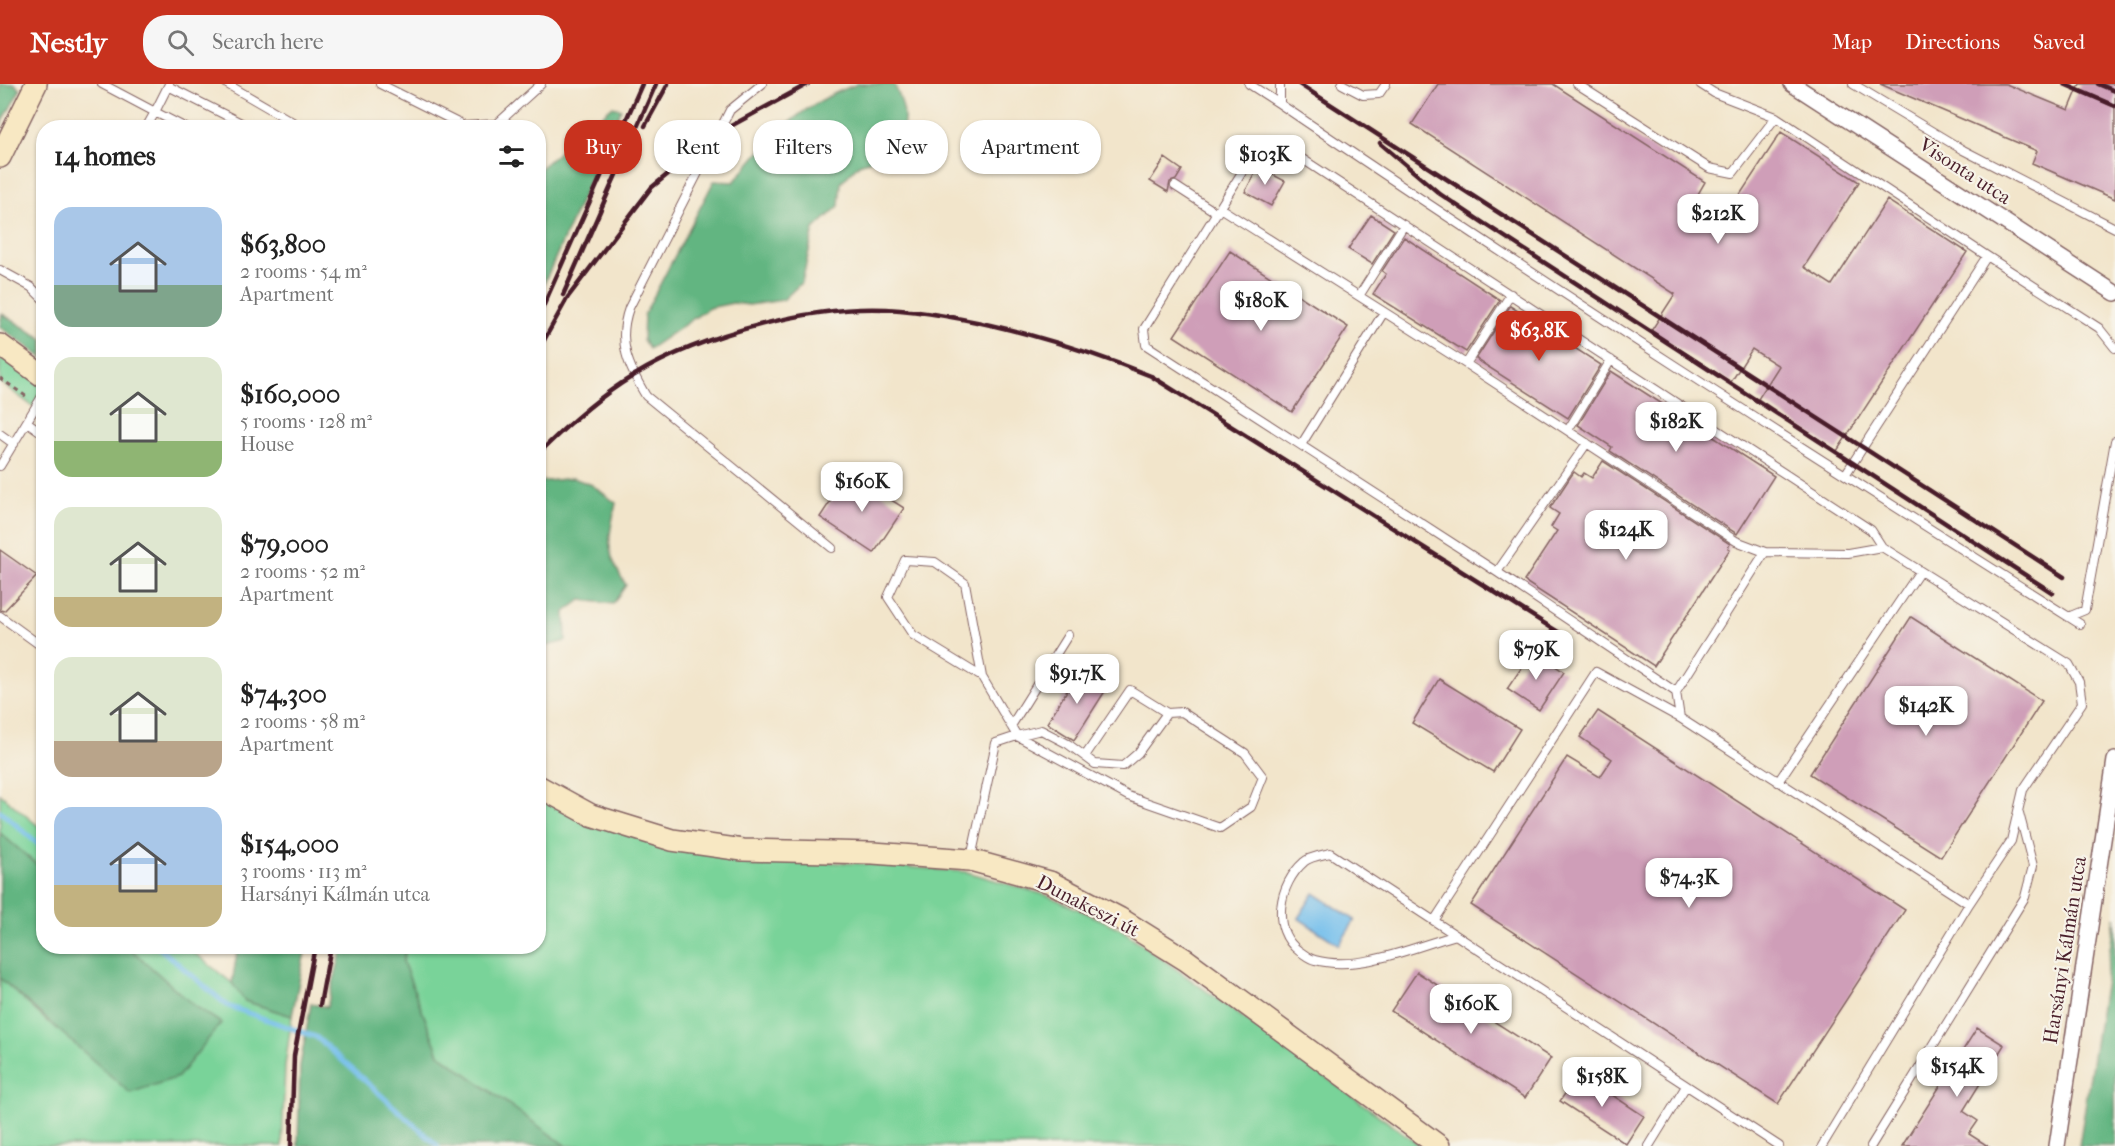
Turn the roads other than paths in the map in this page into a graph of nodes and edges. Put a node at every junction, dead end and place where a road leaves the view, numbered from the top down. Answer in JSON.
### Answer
{"nodes":[{"id":1,"x":36,"y":84,"type":"edge"},
{"id":2,"x":102,"y":84,"type":"edge"},
{"id":3,"x":226,"y":84,"type":"edge"},
{"id":4,"x":380,"y":84,"type":"edge"},
{"id":5,"x":541,"y":84,"type":"edge"},
{"id":6,"x":762,"y":84,"type":"edge"},
{"id":7,"x":1249,"y":84,"type":"edge"},
{"id":8,"x":1280,"y":84,"type":"edge"},
{"id":9,"x":1342,"y":84,"type":"edge"},
{"id":10,"x":1386,"y":84,"type":"edge"},
{"id":11,"x":1576,"y":84,"type":"edge"},
{"id":12,"x":1700,"y":84,"type":"edge"},
{"id":13,"x":1792,"y":84,"type":"edge"},
{"id":14,"x":1854,"y":84,"type":"edge"},
{"id":15,"x":169,"y":85,"type":"edge"},
{"id":16,"x":1280,"y":104,"type":"junction"},
{"id":17,"x":155,"y":112,"type":"junction"},
{"id":18,"x":1776,"y":117,"type":"junction"},
{"id":19,"x":150,"y":120,"type":"edge"},
{"id":20,"x":170,"y":120,"type":"edge"},
{"id":21,"x":236,"y":120,"type":"edge"},
{"id":22,"x":289,"y":120,"type":"edge"},
{"id":23,"x":452,"y":120,"type":"edge"},
{"id":24,"x":501,"y":120,"type":"edge"},
{"id":25,"x":0,"y":157,"type":"edge"},
{"id":26,"x":1175,"y":186,"type":"dead end"},
{"id":27,"x":1218,"y":211,"type":"junction"},
{"id":28,"x":1404,"y":225,"type":"junction"},
{"id":29,"x":2115,"y":228,"type":"edge"},
{"id":30,"x":1987,"y":256,"type":"junction"},
{"id":31,"x":0,"y":270,"type":"edge"},
{"id":32,"x":36,"y":292,"type":"edge"},
{"id":33,"x":2115,"y":293,"type":"edge"},
{"id":34,"x":1511,"y":294,"type":"junction"},
{"id":35,"x":1359,"y":296,"type":"junction"},
{"id":36,"x":1384,"y":312,"type":"junction"},
{"id":37,"x":0,"y":345,"type":"edge"},
{"id":38,"x":2115,"y":348,"type":"edge"},
{"id":39,"x":1611,"y":360,"type":"junction"},
{"id":40,"x":1466,"y":363,"type":"junction"},
{"id":41,"x":36,"y":371,"type":"edge"},
{"id":42,"x":36,"y":407,"type":"edge"},
{"id":43,"x":27,"y":422,"type":"junction"},
{"id":44,"x":36,"y":428,"type":"edge"},
{"id":45,"x":1568,"y":430,"type":"junction"},
{"id":46,"x":0,"y":434,"type":"edge"},
{"id":47,"x":2115,"y":441,"type":"edge"},
{"id":48,"x":1587,"y":442,"type":"junction"},
{"id":49,"x":14,"y":444,"type":"junction"},
{"id":50,"x":1301,"y":445,"type":"junction"},
{"id":51,"x":0,"y":466,"type":"edge"},
{"id":52,"x":1845,"y":475,"type":"junction"},
{"id":53,"x":1882,"y":547,"type":"junction"},
{"id":54,"x":832,"y":548,"type":"dead end"},
{"id":55,"x":1765,"y":552,"type":"junction"},
{"id":56,"x":1920,"y":571,"type":"junction"},
{"id":57,"x":1497,"y":572,"type":"junction"},
{"id":58,"x":0,"y":616,"type":"edge"},
{"id":59,"x":2068,"y":617,"type":"junction"},
{"id":60,"x":2080,"y":624,"type":"dead end"},
{"id":61,"x":1068,"y":635,"type":"dead end"},
{"id":62,"x":36,"y":642,"type":"edge"},
{"id":63,"x":981,"y":677,"type":"junction"},
{"id":64,"x":1676,"y":692,"type":"junction"},
{"id":65,"x":1167,"y":713,"type":"junction"},
{"id":66,"x":1680,"y":718,"type":"junction"},
{"id":67,"x":1011,"y":726,"type":"junction"},
{"id":68,"x":1017,"y":736,"type":"junction"},
{"id":69,"x":1084,"y":756,"type":"junction"},
{"id":70,"x":2115,"y":759,"type":"edge"},
{"id":71,"x":1778,"y":782,"type":"junction"},
{"id":72,"x":546,"y":790,"type":"edge"},
{"id":73,"x":2018,"y":811,"type":"junction"},
{"id":74,"x":970,"y":860,"type":"junction"},
{"id":75,"x":1969,"y":904,"type":"junction"},
{"id":76,"x":1434,"y":921,"type":"junction"},
{"id":77,"x":1453,"y":936,"type":"junction"},
{"id":78,"x":1686,"y":1086,"type":"junction"},
{"id":79,"x":1439,"y":1146,"type":"edge"},
{"id":80,"x":1648,"y":1146,"type":"edge"},
{"id":81,"x":1779,"y":1146,"type":"edge"},
{"id":82,"x":1822,"y":1146,"type":"edge"},
{"id":83,"x":1871,"y":1146,"type":"edge"},
{"id":84,"x":2057,"y":1146,"type":"edge"}],
"edges":[{"from":1,"to":25,"type":"street"},
{"from":2,"to":17,"type":"lane"},
{"from":3,"to":22,"type":"lane"},
{"from":4,"to":23,"type":"lane"},
{"from":5,"to":24,"type":"lane"},
{"from":6,"to":54,"type":"lane"},
{"from":7,"to":16,"type":"lane"},
{"from":8,"to":16,"type":"lane"},
{"from":9,"to":10,"type":"lane"},
{"from":11,"to":18,"type":"lane"},
{"from":12,"to":18,"type":"lane"},
{"from":13,"to":33,"type":"street","name":"Visonta utca"},
{"from":14,"to":29,"type":"lane"},
{"from":15,"to":17,"type":"lane"},
{"from":15,"to":21,"type":"lane"},
{"from":16,"to":52,"type":"lane"},
{"from":17,"to":19,"type":"lane"},
{"from":17,"to":20,"type":"lane"},
{"from":18,"to":30,"type":"lane"},
{"from":26,"to":27,"type":"lane"},
{"from":27,"to":28,"type":"lane"},
{"from":27,"to":35,"type":"lane"},
{"from":27,"to":50,"type":"lane"},
{"from":28,"to":34,"type":"lane"},
{"from":28,"to":35,"type":"lane"},
{"from":30,"to":38,"type":"lane"},
{"from":30,"to":52,"type":"lane"},
{"from":31,"to":32,"type":"lane"},
{"from":34,"to":39,"type":"lane"},
{"from":34,"to":40,"type":"lane"},
{"from":35,"to":36,"type":"lane"},
{"from":36,"to":40,"type":"lane"},
{"from":36,"to":50,"type":"lane"},
{"from":37,"to":41,"type":"street"},
{"from":39,"to":45,"type":"lane"},
{"from":39,"to":53,"type":"lane"},
{"from":40,"to":45,"type":"lane"},
{"from":42,"to":43,"type":"lane"},
{"from":43,"to":44,"type":"lane"},
{"from":43,"to":49,"type":"lane"},
{"from":45,"to":48,"type":"lane"},
{"from":46,"to":49,"type":"lane"},
{"from":47,"to":59,"type":"lane"},
{"from":48,"to":55,"type":"lane"},
{"from":48,"to":57,"type":"lane"},
{"from":49,"to":51,"type":"lane"},
{"from":50,"to":57,"type":"lane"},
{"from":52,"to":59,"type":"lane"},
{"from":53,"to":55,"type":"lane"},
{"from":53,"to":56,"type":"lane"},
{"from":55,"to":64,"type":"lane"},
{"from":56,"to":71,"type":"lane"},
{"from":56,"to":73,"type":"lane"},
{"from":57,"to":64,"type":"lane"},
{"from":58,"to":62,"type":"lane"},
{"from":59,"to":60,"type":"lane"},
{"from":61,"to":67,"type":"lane"},
{"from":63,"to":63,"type":"lane"},
{"from":63,"to":67,"type":"lane"},
{"from":64,"to":66,"type":"lane"},
{"from":65,"to":68,"type":"lane"},
{"from":65,"to":69,"type":"lane"},
{"from":65,"to":69,"type":"lane"},
{"from":66,"to":71,"type":"lane"},
{"from":66,"to":76,"type":"lane"},
{"from":67,"to":68,"type":"lane"},
{"from":68,"to":69,"type":"lane"},
{"from":68,"to":74,"type":"lane"},
{"from":70,"to":84,"type":"street","name":"Harsányi Kálmán utca"},
{"from":71,"to":75,"type":"lane"},
{"from":72,"to":74,"type":"street","name":"Dunakeszi út"},
{"from":73,"to":75,"type":"lane"},
{"from":73,"to":83,"type":"lane"},
{"from":74,"to":79,"type":"street","name":"Dunakeszi út"},
{"from":75,"to":82,"type":"lane"},
{"from":76,"to":77,"type":"lane"},
{"from":76,"to":77,"type":"lane"},
{"from":77,"to":78,"type":"lane"},
{"from":78,"to":80,"type":"lane"},
{"from":78,"to":81,"type":"lane"}]}
